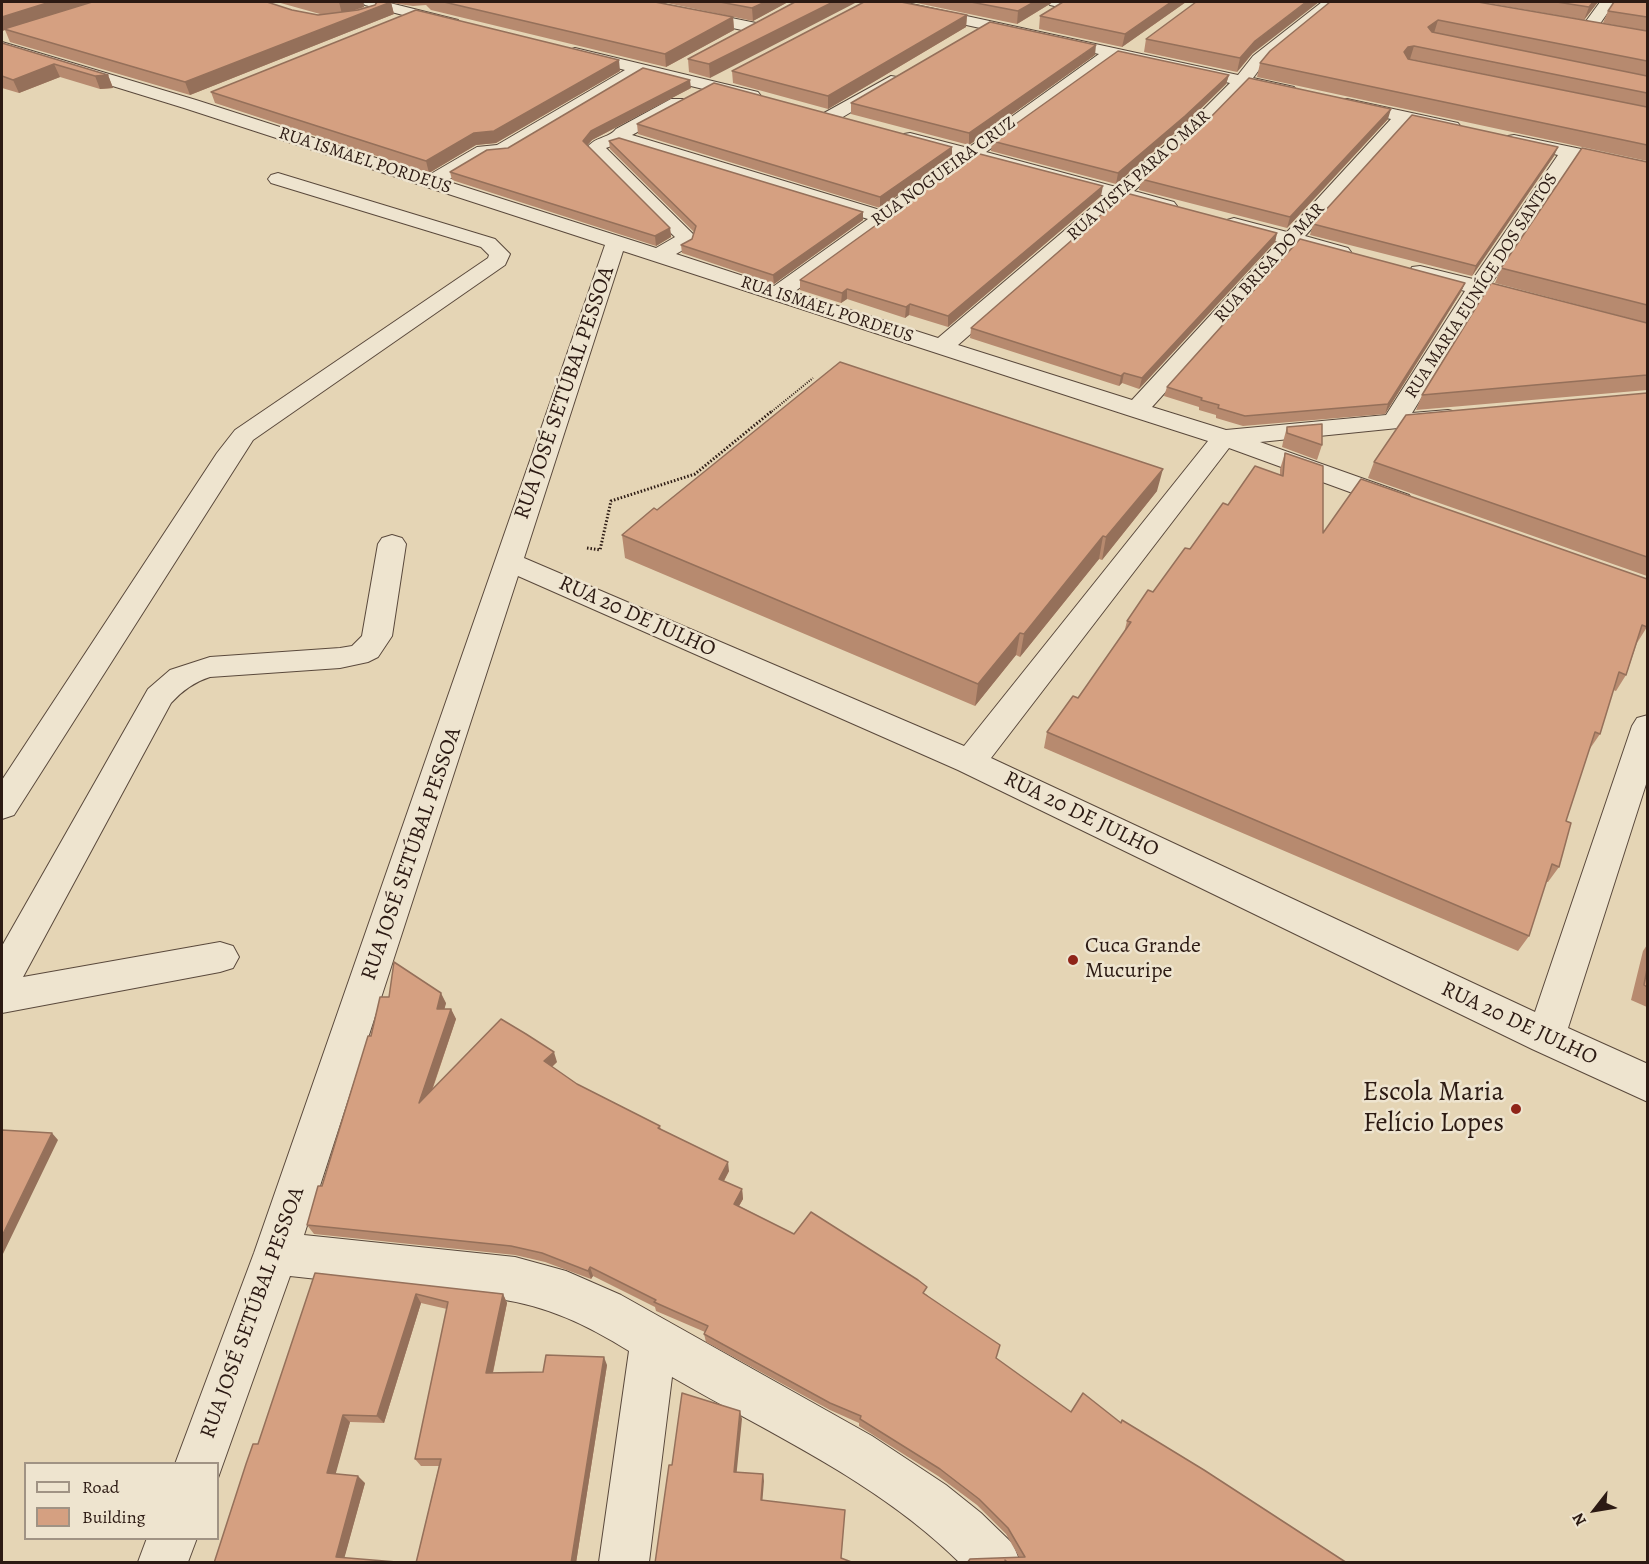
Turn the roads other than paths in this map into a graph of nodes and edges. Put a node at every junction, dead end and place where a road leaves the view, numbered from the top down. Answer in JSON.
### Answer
{"nodes":[{"id":1,"x":446,"y":2,"type":"edge"},
{"id":2,"x":634,"y":2,"type":"edge"},
{"id":3,"x":884,"y":2,"type":"edge"},
{"id":4,"x":1062,"y":2,"type":"edge"},
{"id":5,"x":1331,"y":2,"type":"edge"},
{"id":6,"x":1608,"y":2,"type":"edge"},
{"id":7,"x":970,"y":7,"type":"dead end"},
{"id":8,"x":379,"y":11,"type":"edge"},
{"id":9,"x":415,"y":14,"type":"junction"},
{"id":10,"x":952,"y":17,"type":"junction"},
{"id":11,"x":774,"y":18,"type":"edge"},
{"id":12,"x":987,"y":24,"type":"junction"},
{"id":13,"x":471,"y":27,"type":"edge"},
{"id":14,"x":756,"y":28,"type":"junction"},
{"id":15,"x":1590,"y":28,"type":"edge"},
{"id":16,"x":1019,"y":32,"type":"junction"},
{"id":17,"x":967,"y":36,"type":"edge"},
{"id":18,"x":5,"y":39,"type":"edge"},
{"id":19,"x":736,"y":39,"type":"edge"},
{"id":20,"x":1144,"y":42,"type":"dead end"},
{"id":21,"x":561,"y":49,"type":"edge"},
{"id":22,"x":1119,"y":54,"type":"junction"},
{"id":23,"x":2,"y":59,"type":"edge"},
{"id":24,"x":687,"y":64,"type":"dead end"},
{"id":25,"x":639,"y":69,"type":"junction"},
{"id":26,"x":908,"y":71,"type":"edge"},
{"id":27,"x":668,"y":75,"type":"junction"},
{"id":28,"x":730,"y":75,"type":"dead end"},
{"id":29,"x":1242,"y":81,"type":"junction"},
{"id":30,"x":710,"y":85,"type":"junction"},
{"id":31,"x":1386,"y":91,"type":"edge"},
{"id":32,"x":1300,"y":93,"type":"edge"},
{"id":33,"x":211,"y":96,"type":"dead end"},
{"id":34,"x":765,"y":100,"type":"edge"},
{"id":35,"x":1335,"y":101,"type":"edge"},
{"id":36,"x":190,"y":104,"type":"junction"},
{"id":37,"x":1369,"y":108,"type":"junction"},
{"id":38,"x":808,"y":111,"type":"edge"},
{"id":39,"x":168,"y":114,"type":"junction"},
{"id":40,"x":1404,"y":116,"type":"junction"},
{"id":41,"x":830,"y":117,"type":"junction"},
{"id":42,"x":853,"y":123,"type":"edge"},
{"id":43,"x":1470,"y":130,"type":"edge"},
{"id":44,"x":888,"y":132,"type":"edge"},
{"id":45,"x":1492,"y":135,"type":"edge"},
{"id":46,"x":620,"y":136,"type":"junction"},
{"id":47,"x":1570,"y":152,"type":"junction"},
{"id":48,"x":969,"y":153,"type":"junction"},
{"id":49,"x":1647,"y":169,"type":"edge"},
{"id":50,"x":278,"y":179,"type":"dead end"},
{"id":51,"x":430,"y":182,"type":"junction"},
{"id":52,"x":1121,"y":194,"type":"junction"},
{"id":53,"x":1189,"y":212,"type":"edge"},
{"id":54,"x":882,"y":217,"type":"junction"},
{"id":55,"x":1212,"y":218,"type":"edge"},
{"id":56,"x":1291,"y":239,"type":"junction"},
{"id":57,"x":614,"y":250,"type":"junction"},
{"id":58,"x":658,"y":255,"type":"junction"},
{"id":59,"x":1357,"y":256,"type":"edge"},
{"id":60,"x":1401,"y":267,"type":"edge"},
{"id":61,"x":1478,"y":287,"type":"junction"},
{"id":62,"x":777,"y":294,"type":"junction"},
{"id":63,"x":1546,"y":305,"type":"edge"},
{"id":64,"x":942,"y":347,"type":"junction"},
{"id":65,"x":1136,"y":410,"type":"junction"},
{"id":66,"x":1476,"y":414,"type":"edge"},
{"id":67,"x":1395,"y":421,"type":"junction"},
{"id":68,"x":1224,"y":438,"type":"junction"},
{"id":69,"x":1425,"y":510,"type":"edge"},
{"id":70,"x":392,"y":544,"type":"dead end"},
{"id":71,"x":507,"y":561,"type":"junction"},
{"id":72,"x":1647,"y":726,"type":"edge"},
{"id":73,"x":970,"y":762,"type":"junction"},
{"id":74,"x":2,"y":806,"type":"edge"},
{"id":75,"x":220,"y":957,"type":"dead end"},
{"id":76,"x":2,"y":980,"type":"edge"},
{"id":77,"x":2,"y":997,"type":"edge"},
{"id":78,"x":1546,"y":1037,"type":"junction"},
{"id":79,"x":1647,"y":1084,"type":"edge"},
{"id":80,"x":276,"y":1253,"type":"junction"},
{"id":81,"x":653,"y":1341,"type":"junction"},
{"id":82,"x":200,"y":1462,"type":"edge"},
{"id":83,"x":172,"y":1540,"type":"edge"},
{"id":84,"x":163,"y":1563,"type":"edge"},
{"id":85,"x":624,"y":1563,"type":"edge"},
{"id":86,"x":995,"y":1563,"type":"edge"}],
"edges":[{"from":1,"to":9,"type":"street"},
{"from":2,"to":14,"type":"street"},
{"from":3,"to":10,"type":"street"},
{"from":4,"to":16,"type":"street"},
{"from":5,"to":29,"type":"street","name":"RUA VISTA PARA O MAR"},
{"from":6,"to":15,"type":"street"},
{"from":7,"to":10,"type":"street"},
{"from":8,"to":9,"type":"street"},
{"from":9,"to":13,"type":"street"},
{"from":10,"to":12,"type":"street"},
{"from":11,"to":14,"type":"street"},
{"from":12,"to":16,"type":"street"},
{"from":12,"to":17,"type":"street"},
{"from":14,"to":19,"type":"street"},
{"from":16,"to":22,"type":"street"},
{"from":18,"to":36,"type":"street","name":"RUA ISMAEL PORDEUS"},
{"from":20,"to":22,"type":"street","name":"RUA NOGUEIRA CRUZ"},
{"from":21,"to":25,"type":"street"},
{"from":22,"to":29,"type":"street"},
{"from":22,"to":48,"type":"street","name":"RUA NOGUEIRA CRUZ"},
{"from":23,"to":39,"type":"street","name":"RUA ISMAEL PORDEUS"},
{"from":24,"to":27,"type":"street"},
{"from":25,"to":27,"type":"street"},
{"from":25,"to":51,"type":"street"},
{"from":26,"to":41,"type":"street"},
{"from":27,"to":30,"type":"street"},
{"from":28,"to":30,"type":"street"},
{"from":29,"to":32,"type":"street"},
{"from":29,"to":52,"type":"street","name":"RUA VISTA PARA O MAR"},
{"from":30,"to":34,"type":"street"},
{"from":30,"to":46,"type":"street"},
{"from":31,"to":37,"type":"street"},
{"from":33,"to":36,"type":"street"},
{"from":35,"to":37,"type":"street"},
{"from":36,"to":39,"type":"street"},
{"from":36,"to":51,"type":"street","name":"RUA ISMAEL PORDEUS"},
{"from":37,"to":40,"type":"street"},
{"from":38,"to":41,"type":"street"},
{"from":39,"to":57,"type":"street","name":"RUA ISMAEL PORDEUS"},
{"from":40,"to":43,"type":"street"},
{"from":40,"to":56,"type":"street","name":"RUA BRISA DO MAR"},
{"from":41,"to":42,"type":"street"},
{"from":44,"to":48,"type":"street"},
{"from":45,"to":47,"type":"street"},
{"from":46,"to":54,"type":"street"},
{"from":46,"to":58,"type":"street"},
{"from":47,"to":49,"type":"street"},
{"from":47,"to":61,"type":"street","name":"RUA MARIA EUNÍCE DOS SANTOS"},
{"from":48,"to":52,"type":"street"},
{"from":48,"to":54,"type":"street","name":"RUA NOGUEIRA CRUZ"},
{"from":50,"to":74,"type":"street"},
{"from":51,"to":57,"type":"street","name":"RUA ISMAEL PORDEUS"},
{"from":52,"to":53,"type":"street"},
{"from":52,"to":64,"type":"street","name":"RUA VISTA PARA O MAR"},
{"from":54,"to":62,"type":"street","name":"RUA NOGUEIRA CRUZ"},
{"from":55,"to":56,"type":"street"},
{"from":56,"to":59,"type":"street"},
{"from":56,"to":65,"type":"street","name":"RUA BRISA DO MAR"},
{"from":57,"to":58,"type":"street","name":"RUA ISMAEL PORDEUS"},
{"from":57,"to":71,"type":"street","name":"RUA JOSÉ SETÚBAL PESSOA"},
{"from":58,"to":62,"type":"street","name":"RUA ISMAEL PORDEUS"},
{"from":60,"to":61,"type":"street"},
{"from":61,"to":63,"type":"street"},
{"from":61,"to":67,"type":"street","name":"RUA MARIA EUNÍCE DOS SANTOS"},
{"from":62,"to":64,"type":"street","name":"RUA ISMAEL PORDEUS"},
{"from":64,"to":65,"type":"street","name":"RUA ISMAEL PORDEUS"},
{"from":65,"to":68,"type":"street","name":"RUA ISMAEL PORDEUS"},
{"from":66,"to":67,"type":"street"},
{"from":67,"to":68,"type":"street"},
{"from":68,"to":69,"type":"street","name":"RUA ISMAEL PORDEUS"},
{"from":68,"to":73,"type":"street"},
{"from":70,"to":76,"type":"street"},
{"from":71,"to":73,"type":"street","name":"RUA 20 DE JULHO"},
{"from":71,"to":80,"type":"street","name":"RUA JOSÉ SETÚBAL PESSOA"},
{"from":72,"to":78,"type":"street"},
{"from":73,"to":78,"type":"street","name":"RUA 20 DE JULHO"},
{"from":75,"to":77,"type":"street"},
{"from":78,"to":79,"type":"street","name":"RUA 20 DE JULHO"},
{"from":80,"to":81,"type":"street"},
{"from":80,"to":82,"type":"street","name":"RUA JOSÉ SETÚBAL PESSOA"},
{"from":81,"to":85,"type":"street"},
{"from":81,"to":86,"type":"street"},
{"from":83,"to":84,"type":"street"}]}
